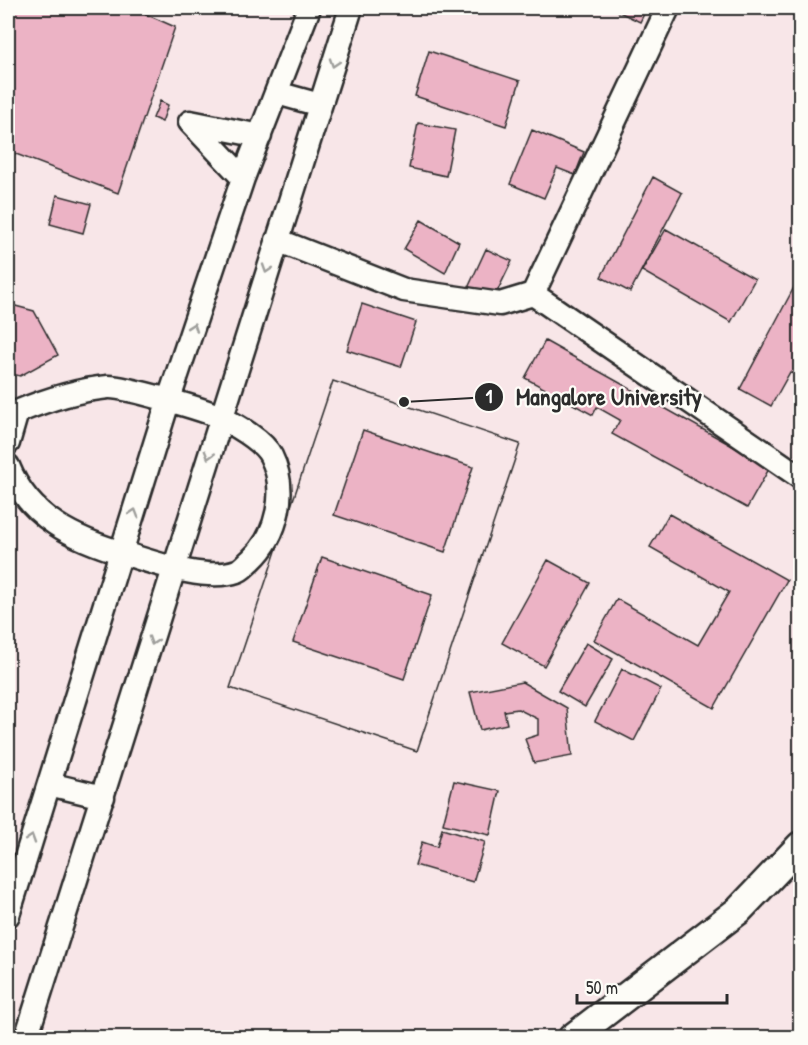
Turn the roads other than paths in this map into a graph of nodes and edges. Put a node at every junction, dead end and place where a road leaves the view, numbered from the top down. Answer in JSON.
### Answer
{"nodes":[{"id":1,"x":309,"y":8,"type":"edge"},
{"id":2,"x":351,"y":8,"type":"edge"},
{"id":3,"x":668,"y":8,"type":"edge"},
{"id":4,"x":277,"y":93,"type":"junction"},
{"id":5,"x":320,"y":105,"type":"junction"},
{"id":6,"x":260,"y":136,"type":"junction"},
{"id":7,"x":243,"y":178,"type":"junction"},
{"id":8,"x":277,"y":240,"type":"junction"},
{"id":9,"x":533,"y":294,"type":"junction"},
{"id":10,"x":168,"y":402,"type":"junction"},
{"id":11,"x":220,"y":417,"type":"junction"},
{"id":12,"x":8,"y":442,"type":"edge"},
{"id":13,"x":8,"y":466,"type":"edge"},
{"id":14,"x":801,"y":477,"type":"edge"},
{"id":15,"x":122,"y":553,"type":"junction"},
{"id":16,"x":176,"y":569,"type":"junction"},
{"id":17,"x":49,"y":784,"type":"junction"},
{"id":18,"x":103,"y":797,"type":"junction"},
{"id":19,"x":801,"y":846,"type":"edge"},
{"id":20,"x":8,"y":915,"type":"edge"},
{"id":21,"x":26,"y":1038,"type":"edge"},
{"id":22,"x":572,"y":1038,"type":"edge"}],
"edges":[{"from":1,"to":4,"type":"street"},
{"from":2,"to":5,"type":"street","one_way":true},
{"from":3,"to":9,"type":"street"},
{"from":4,"to":5,"type":"street"},
{"from":4,"to":6,"type":"street"},
{"from":5,"to":8,"type":"street"},
{"from":6,"to":7,"type":"street"},
{"from":6,"to":7,"type":"street"},
{"from":10,"to":7,"type":"street","one_way":true},
{"from":8,"to":9,"type":"street"},
{"from":8,"to":11,"type":"street","one_way":true},
{"from":9,"to":14,"type":"street"},
{"from":10,"to":11,"type":"street"},
{"from":10,"to":12,"type":"street"},
{"from":15,"to":10,"type":"street","one_way":true},
{"from":11,"to":16,"type":"street","one_way":true},
{"from":11,"to":16,"type":"street"},
{"from":13,"to":15,"type":"street"},
{"from":15,"to":16,"type":"street"},
{"from":15,"to":17,"type":"street"},
{"from":16,"to":18,"type":"street","one_way":true},
{"from":17,"to":18,"type":"street"},
{"from":20,"to":17,"type":"street","one_way":true},
{"from":18,"to":21,"type":"street"},
{"from":19,"to":22,"type":"main road"}]}
